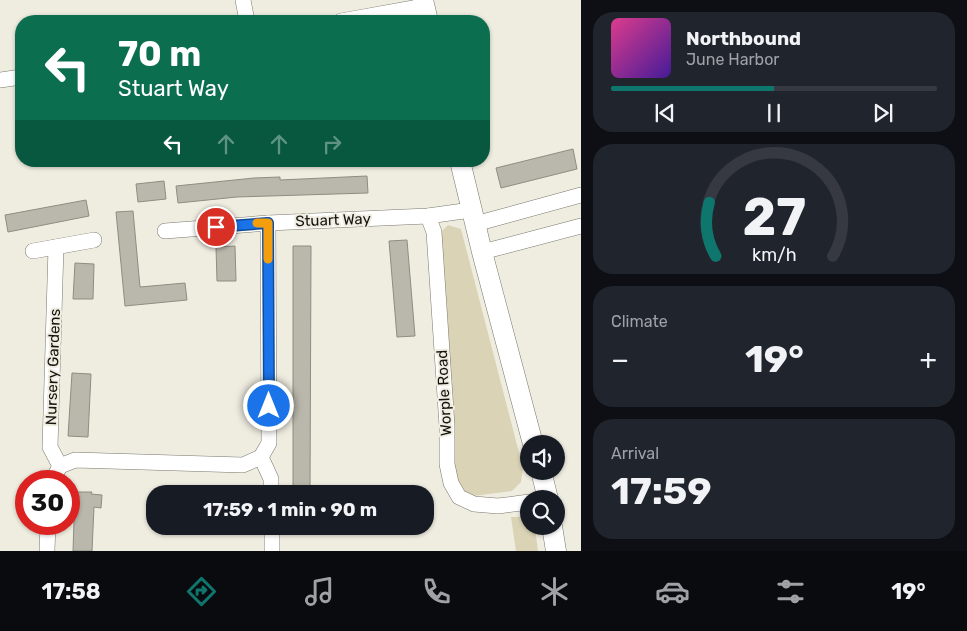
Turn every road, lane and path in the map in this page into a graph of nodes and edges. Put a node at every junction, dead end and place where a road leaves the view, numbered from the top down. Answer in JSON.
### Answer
{"nodes":[{"id":1,"x":244,"y":0,"type":"edge"},
{"id":2,"x":425,"y":9,"type":"edge"},
{"id":3,"x":246,"y":15,"type":"edge"},
{"id":4,"x":383,"y":15,"type":"edge"},
{"id":5,"x":15,"y":77,"type":"edge"},
{"id":6,"x":0,"y":80,"type":"edge"},
{"id":7,"x":461,"y":167,"type":"edge"},
{"id":8,"x":581,"y":195,"type":"edge"},
{"id":9,"x":428,"y":216,"type":"junction"},
{"id":10,"x":473,"y":217,"type":"junction"},
{"id":11,"x":268,"y":223,"type":"junction"},
{"id":12,"x":581,"y":226,"type":"edge"},
{"id":13,"x":164,"y":231,"type":"dead end"},
{"id":14,"x":94,"y":240,"type":"dead end"},
{"id":15,"x":56,"y":247,"type":"junction"},
{"id":16,"x":33,"y":251,"type":"dead end"},
{"id":17,"x":482,"y":252,"type":"junction"},
{"id":18,"x":531,"y":435,"type":"edge"},
{"id":19,"x":261,"y":457,"type":"junction"},
{"id":20,"x":60,"y":466,"type":"junction"},
{"id":21,"x":58,"y":470,"type":"edge"},
{"id":22,"x":271,"y":485,"type":"edge"},
{"id":23,"x":520,"y":502,"type":"edge"},
{"id":24,"x":48,"y":535,"type":"edge"},
{"id":25,"x":272,"y":535,"type":"edge"},
{"id":26,"x":553,"y":535,"type":"edge"},
{"id":27,"x":47,"y":551,"type":"edge"},
{"id":28,"x":272,"y":551,"type":"edge"},
{"id":29,"x":556,"y":551,"type":"edge"}],
"edges":[{"from":1,"to":3,"type":"street"},
{"from":2,"to":4,"type":"street"},
{"from":5,"to":6,"type":"street"},
{"from":7,"to":10,"type":"street"},
{"from":8,"to":10,"type":"street","name":"Stuart Way"},
{"from":9,"to":10,"type":"street","name":"Stuart Way"},
{"from":9,"to":11,"type":"street","name":"Stuart Way"},
{"from":9,"to":23,"type":"street","name":"Worple Road"},
{"from":10,"to":17,"type":"street"},
{"from":11,"to":13,"type":"street","name":"Stuart Way"},
{"from":11,"to":19,"type":"street"},
{"from":12,"to":17,"type":"street"},
{"from":14,"to":15,"type":"street"},
{"from":15,"to":16,"type":"street"},
{"from":15,"to":20,"type":"street","name":"Nursery Gardens"},
{"from":17,"to":18,"type":"street"},
{"from":19,"to":20,"type":"street"},
{"from":19,"to":22,"type":"street"},
{"from":20,"to":21,"type":"street"},
{"from":24,"to":27,"type":"street"},
{"from":25,"to":28,"type":"street"},
{"from":26,"to":29,"type":"street"}]}
